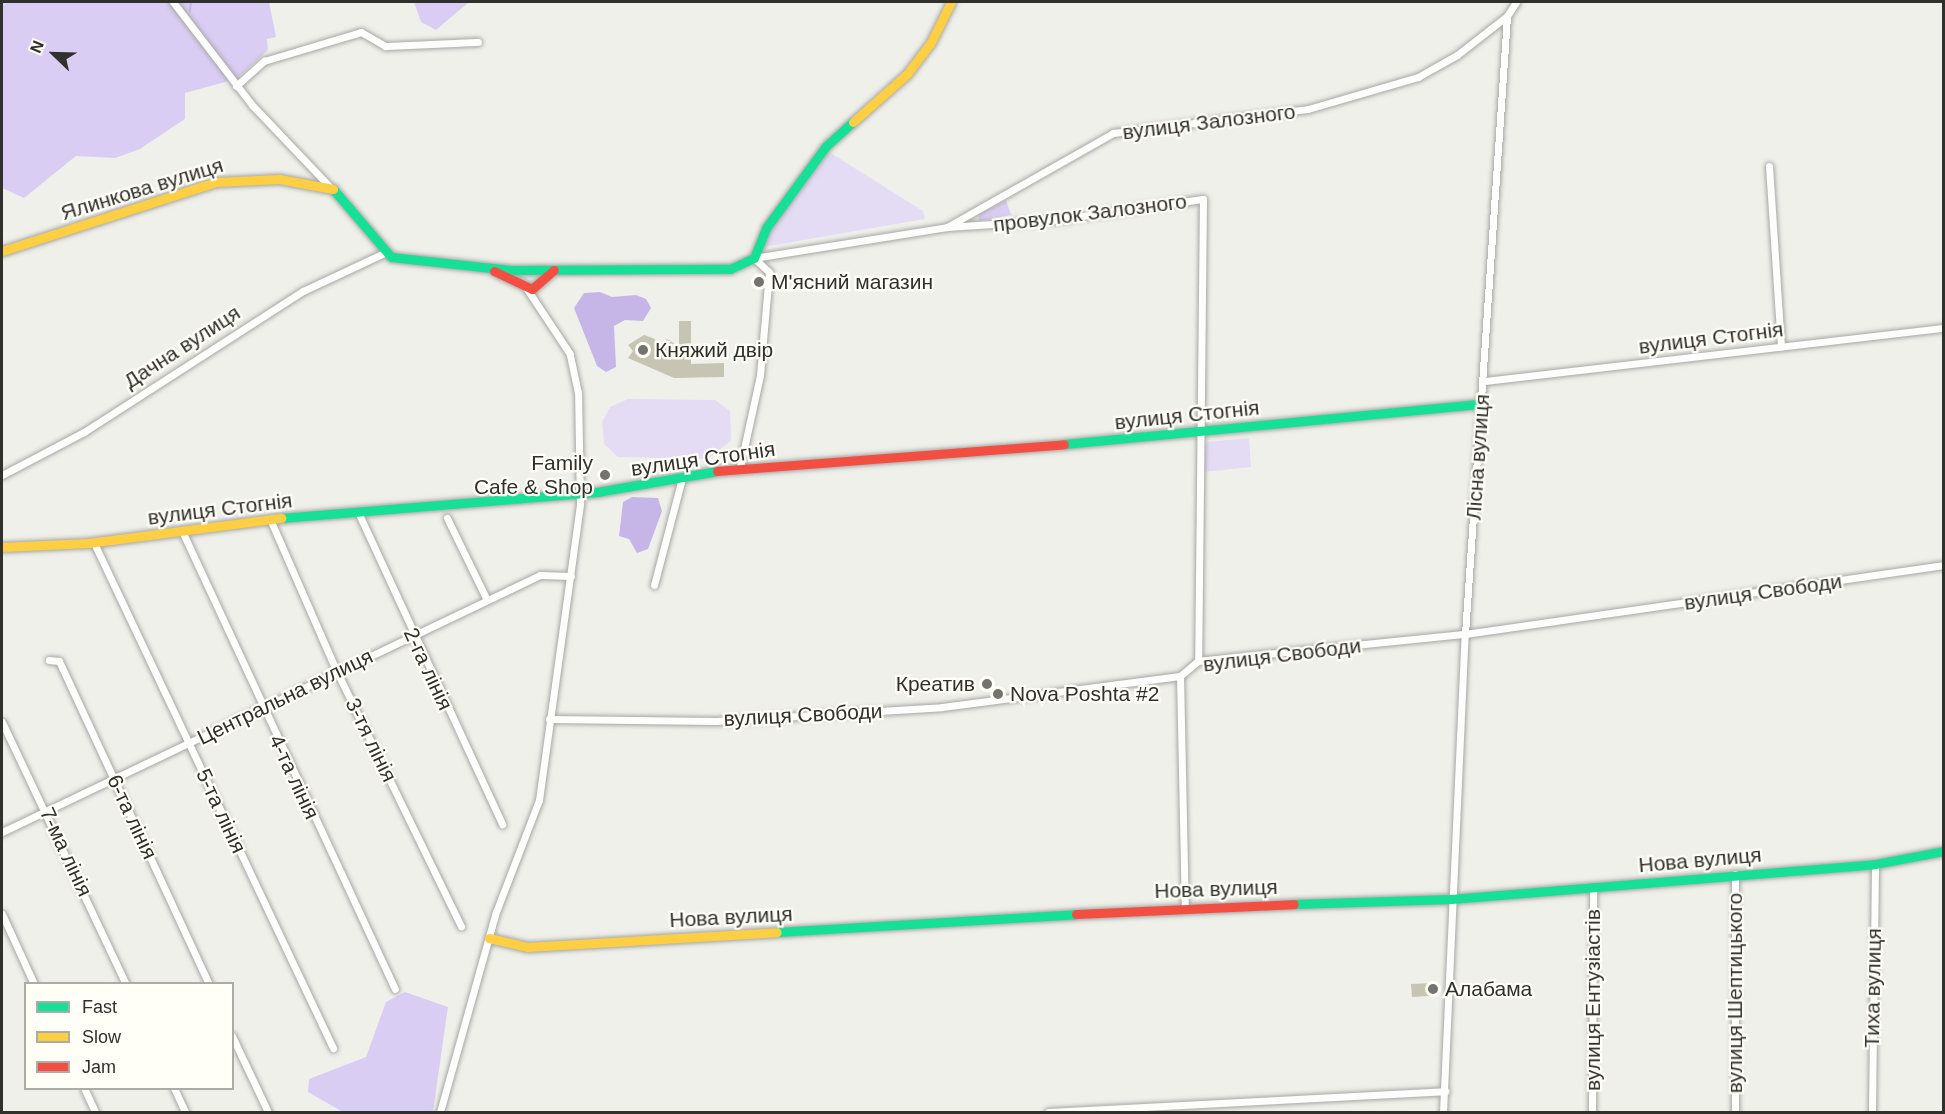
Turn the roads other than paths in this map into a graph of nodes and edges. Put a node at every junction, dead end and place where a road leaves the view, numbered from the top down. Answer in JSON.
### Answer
{"nodes":[{"id":1,"x":172,"y":2,"type":"edge"},
{"id":2,"x":951,"y":2,"type":"edge"},
{"id":3,"x":1516,"y":2,"type":"edge"},
{"id":4,"x":1507,"y":16,"type":"junction"},
{"id":5,"x":478,"y":42,"type":"dead end"},
{"id":6,"x":236,"y":86,"type":"junction"},
{"id":7,"x":1769,"y":166,"type":"dead end"},
{"id":8,"x":330,"y":187,"type":"junction"},
{"id":9,"x":947,"y":227,"type":"junction"},
{"id":10,"x":2,"y":251,"type":"edge"},
{"id":11,"x":384,"y":253,"type":"junction"},
{"id":12,"x":754,"y":258,"type":"junction"},
{"id":13,"x":489,"y":268,"type":"junction"},
{"id":14,"x":530,"y":269,"type":"junction"},
{"id":15,"x":555,"y":270,"type":"junction"},
{"id":16,"x":539,"y":282,"type":"junction"},
{"id":17,"x":524,"y":287,"type":"junction"},
{"id":18,"x":539,"y":304,"type":"junction"},
{"id":19,"x":1944,"y":328,"type":"edge"},
{"id":20,"x":1782,"y":347,"type":"junction"},
{"id":21,"x":1484,"y":381,"type":"junction"},
{"id":22,"x":1482,"y":404,"type":"junction"},
{"id":23,"x":1200,"y":434,"type":"junction"},
{"id":24,"x":740,"y":467,"type":"junction"},
{"id":25,"x":2,"y":475,"type":"edge"},
{"id":26,"x":682,"y":478,"type":"junction"},
{"id":27,"x":580,"y":491,"type":"junction"},
{"id":28,"x":358,"y":512,"type":"junction"},
{"id":29,"x":447,"y":518,"type":"dead end"},
{"id":30,"x":270,"y":519,"type":"junction"},
{"id":31,"x":183,"y":531,"type":"junction"},
{"id":32,"x":94,"y":543,"type":"junction"},
{"id":33,"x":2,"y":547,"type":"edge"},
{"id":34,"x":1944,"y":565,"type":"edge"},
{"id":35,"x":571,"y":576,"type":"junction"},
{"id":36,"x":654,"y":585,"type":"dead end"},
{"id":37,"x":487,"y":600,"type":"junction"},
{"id":38,"x":1465,"y":634,"type":"junction"},
{"id":39,"x":412,"y":636,"type":"junction"},
{"id":40,"x":48,"y":660,"type":"dead end"},
{"id":41,"x":1198,"y":662,"type":"junction"},
{"id":42,"x":337,"y":672,"type":"junction"},
{"id":43,"x":1180,"y":676,"type":"junction"},
{"id":44,"x":261,"y":708,"type":"junction"},
{"id":45,"x":549,"y":719,"type":"junction"},
{"id":46,"x":2,"y":722,"type":"edge"},
{"id":47,"x":188,"y":743,"type":"junction"},
{"id":48,"x":115,"y":778,"type":"junction"},
{"id":49,"x":47,"y":810,"type":"junction"},
{"id":50,"x":502,"y":824,"type":"dead end"},
{"id":51,"x":2,"y":832,"type":"edge"},
{"id":52,"x":1944,"y":851,"type":"edge"},
{"id":53,"x":1875,"y":864,"type":"junction"},
{"id":54,"x":1735,"y":874,"type":"junction"},
{"id":55,"x":1593,"y":888,"type":"junction"},
{"id":56,"x":1451,"y":899,"type":"junction"},
{"id":57,"x":1185,"y":908,"type":"junction"},
{"id":58,"x":2,"y":914,"type":"edge"},
{"id":59,"x":461,"y":926,"type":"dead end"},
{"id":60,"x":489,"y":938,"type":"junction"},
{"id":61,"x":33,"y":982,"type":"edge"},
{"id":62,"x":125,"y":982,"type":"edge"},
{"id":63,"x":208,"y":982,"type":"edge"},
{"id":64,"x":395,"y":989,"type":"dead end"},
{"id":65,"x":234,"y":1040,"type":"edge"},
{"id":66,"x":333,"y":1048,"type":"dead end"},
{"id":67,"x":84,"y":1090,"type":"edge"},
{"id":68,"x":174,"y":1090,"type":"edge"},
{"id":69,"x":1445,"y":1091,"type":"junction"},
{"id":70,"x":95,"y":1113,"type":"edge"},
{"id":71,"x":185,"y":1113,"type":"edge"},
{"id":72,"x":268,"y":1113,"type":"edge"},
{"id":73,"x":440,"y":1113,"type":"edge"},
{"id":74,"x":1048,"y":1113,"type":"edge"},
{"id":75,"x":1443,"y":1113,"type":"edge"},
{"id":76,"x":1592,"y":1113,"type":"edge"},
{"id":77,"x":1736,"y":1113,"type":"edge"},
{"id":78,"x":1872,"y":1113,"type":"edge"}],
"edges":[{"from":1,"to":6,"type":"street"},
{"from":2,"to":12,"type":"street"},
{"from":3,"to":4,"type":"street","name":"вулиця Залозного"},
{"from":4,"to":9,"type":"street","name":"вулиця Залозного"},
{"from":4,"to":21,"type":"street","name":"Лісна вулиця"},
{"from":5,"to":6,"type":"street"},
{"from":6,"to":8,"type":"street"},
{"from":7,"to":20,"type":"street"},
{"from":8,"to":10,"type":"street","name":"Ялинкова вулиця"},
{"from":8,"to":11,"type":"street"},
{"from":9,"to":12,"type":"street","name":"вулиця Залозного"},
{"from":9,"to":23,"type":"street","name":"провулок Залозного"},
{"from":11,"to":13,"type":"street"},
{"from":11,"to":25,"type":"street","name":"Дачна вулиця"},
{"from":12,"to":15,"type":"street"},
{"from":12,"to":24,"type":"street"},
{"from":13,"to":14,"type":"street"},
{"from":13,"to":17,"type":"street"},
{"from":14,"to":15,"type":"street"},
{"from":14,"to":16,"type":"street"},
{"from":14,"to":17,"type":"street"},
{"from":15,"to":16,"type":"street"},
{"from":16,"to":17,"type":"street"},
{"from":16,"to":18,"type":"street"},
{"from":17,"to":18,"type":"street"},
{"from":18,"to":27,"type":"street"},
{"from":19,"to":20,"type":"street","name":"вулиця Стогнія"},
{"from":20,"to":21,"type":"street","name":"вулиця Стогнія"},
{"from":21,"to":22,"type":"street","name":"Лісна вулиця"},
{"from":22,"to":23,"type":"street","name":"вулиця Стогнія"},
{"from":22,"to":38,"type":"street","name":"Лісна вулиця"},
{"from":23,"to":24,"type":"street","name":"вулиця Стогнія"},
{"from":23,"to":41,"type":"street","name":"провулок Залозного"},
{"from":24,"to":26,"type":"street","name":"вулиця Стогнія"},
{"from":26,"to":27,"type":"street","name":"вулиця Стогнія"},
{"from":26,"to":36,"type":"street"},
{"from":27,"to":28,"type":"street","name":"вулиця Стогнія"},
{"from":27,"to":35,"type":"street"},
{"from":28,"to":30,"type":"street","name":"вулиця Стогнія"},
{"from":28,"to":39,"type":"street","name":"2-га лінія"},
{"from":29,"to":37,"type":"street"},
{"from":30,"to":31,"type":"street","name":"вулиця Стогнія"},
{"from":30,"to":42,"type":"street","name":"3-тя лінія"},
{"from":31,"to":32,"type":"street","name":"вулиця Стогнія"},
{"from":31,"to":44,"type":"street","name":"4-та лінія"},
{"from":32,"to":33,"type":"street","name":"вулиця Стогнія"},
{"from":32,"to":47,"type":"street","name":"5-та лінія"},
{"from":34,"to":38,"type":"street","name":"вулиця Свободи"},
{"from":35,"to":37,"type":"street","name":"Центральна вулиця"},
{"from":35,"to":45,"type":"street"},
{"from":37,"to":39,"type":"street","name":"Центральна вулиця"},
{"from":38,"to":41,"type":"street","name":"вулиця Свободи"},
{"from":38,"to":56,"type":"street","name":"Лісна вулиця"},
{"from":39,"to":42,"type":"street","name":"Центральна вулиця"},
{"from":39,"to":50,"type":"street","name":"2-га лінія"},
{"from":40,"to":48,"type":"street","name":"6-та лінія"},
{"from":41,"to":43,"type":"street","name":"вулиця Свободи"},
{"from":42,"to":44,"type":"street","name":"Центральна вулиця"},
{"from":42,"to":59,"type":"street","name":"3-тя лінія"},
{"from":43,"to":45,"type":"street","name":"вулиця Свободи"},
{"from":43,"to":57,"type":"street"},
{"from":44,"to":47,"type":"street","name":"Центральна вулиця"},
{"from":44,"to":64,"type":"street","name":"4-та лінія"},
{"from":45,"to":60,"type":"street"},
{"from":46,"to":49,"type":"street","name":"7-ма лінія"},
{"from":47,"to":48,"type":"street","name":"Центральна вулиця"},
{"from":47,"to":66,"type":"street","name":"5-та лінія"},
{"from":48,"to":49,"type":"street","name":"Центральна вулиця"},
{"from":48,"to":63,"type":"street","name":"6-та лінія"},
{"from":49,"to":51,"type":"street","name":"Центральна вулиця"},
{"from":49,"to":62,"type":"street","name":"7-ма лінія"},
{"from":52,"to":53,"type":"street","name":"Нова вулиця"},
{"from":53,"to":54,"type":"street","name":"Нова вулиця"},
{"from":53,"to":78,"type":"street","name":"Тиха вулиця"},
{"from":54,"to":55,"type":"street","name":"Нова вулиця"},
{"from":54,"to":77,"type":"street","name":"вулиця Шептицького"},
{"from":55,"to":56,"type":"street","name":"Нова вулиця"},
{"from":55,"to":76,"type":"street","name":"вулиця Ентузіастів"},
{"from":56,"to":57,"type":"street","name":"Нова вулиця"},
{"from":56,"to":69,"type":"street","name":"Лісна вулиця"},
{"from":57,"to":60,"type":"street","name":"Нова вулиця"},
{"from":58,"to":61,"type":"street"},
{"from":60,"to":73,"type":"street"},
{"from":65,"to":72,"type":"street"},
{"from":67,"to":70,"type":"street"},
{"from":68,"to":71,"type":"street"},
{"from":69,"to":74,"type":"street"},
{"from":69,"to":75,"type":"street","name":"Лісна вулиця"}]}
